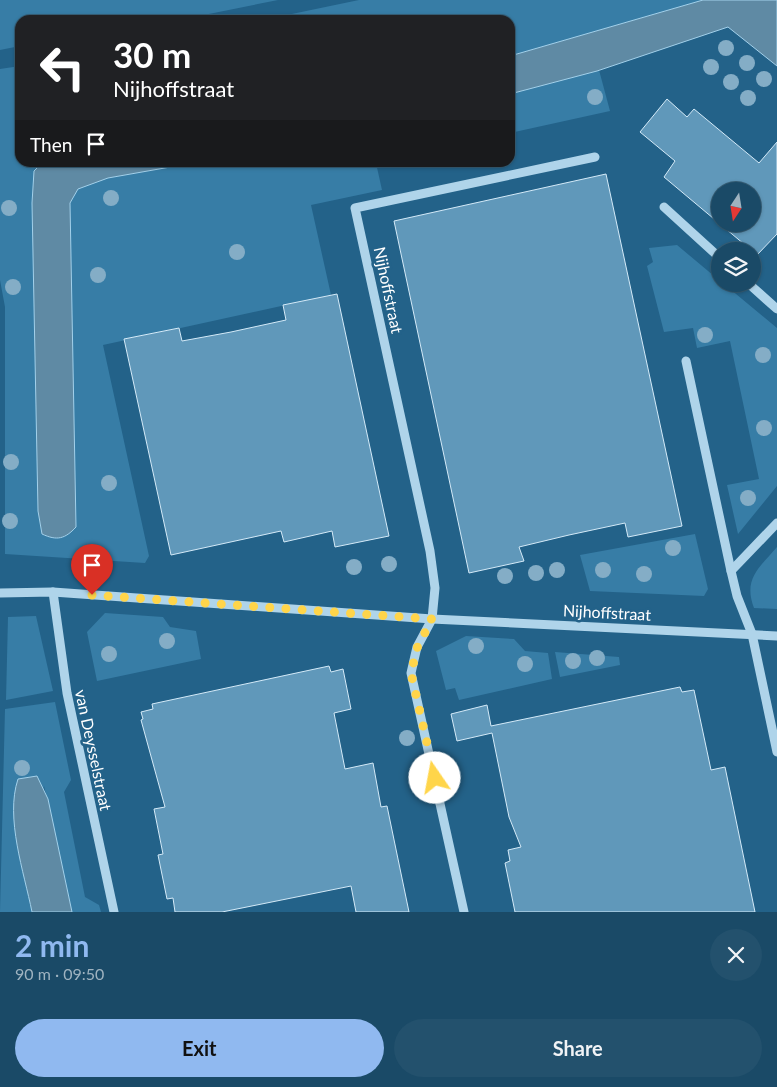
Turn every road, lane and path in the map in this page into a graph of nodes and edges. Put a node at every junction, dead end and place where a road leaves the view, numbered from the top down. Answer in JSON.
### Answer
{"nodes":[{"id":1,"x":595,"y":157,"type":"dead end"},
{"id":2,"x":664,"y":207,"type":"dead end"},
{"id":3,"x":711,"y":250,"type":"edge"},
{"id":4,"x":758,"y":292,"type":"edge"},
{"id":5,"x":777,"y":309,"type":"edge"},
{"id":6,"x":686,"y":361,"type":"dead end"},
{"id":7,"x":777,"y":523,"type":"edge"},
{"id":8,"x":731,"y":571,"type":"junction"},
{"id":9,"x":53,"y":592,"type":"junction"},
{"id":10,"x":0,"y":593,"type":"edge"},
{"id":11,"x":432,"y":619,"type":"junction"},
{"id":12,"x":752,"y":634,"type":"junction"},
{"id":13,"x":777,"y":636,"type":"edge"},
{"id":14,"x":777,"y":752,"type":"edge"},
{"id":15,"x":114,"y":912,"type":"edge"},
{"id":16,"x":464,"y":912,"type":"edge"}],
"edges":[{"from":1,"to":11,"type":"street","name":"Nijhoffstraat"},
{"from":2,"to":3,"type":"street"},
{"from":4,"to":5,"type":"street"},
{"from":6,"to":8,"type":"street"},
{"from":7,"to":8,"type":"street"},
{"from":8,"to":12,"type":"street"},
{"from":9,"to":10,"type":"street","name":"Nijhoffstraat"},
{"from":9,"to":11,"type":"street","name":"Nijhoffstraat"},
{"from":9,"to":15,"type":"street","name":"van Deysselstraat"},
{"from":11,"to":12,"type":"street","name":"Nijhoffstraat"},
{"from":11,"to":16,"type":"street"},
{"from":12,"to":13,"type":"street","name":"Nijhoffstraat"},
{"from":12,"to":14,"type":"street"}]}
